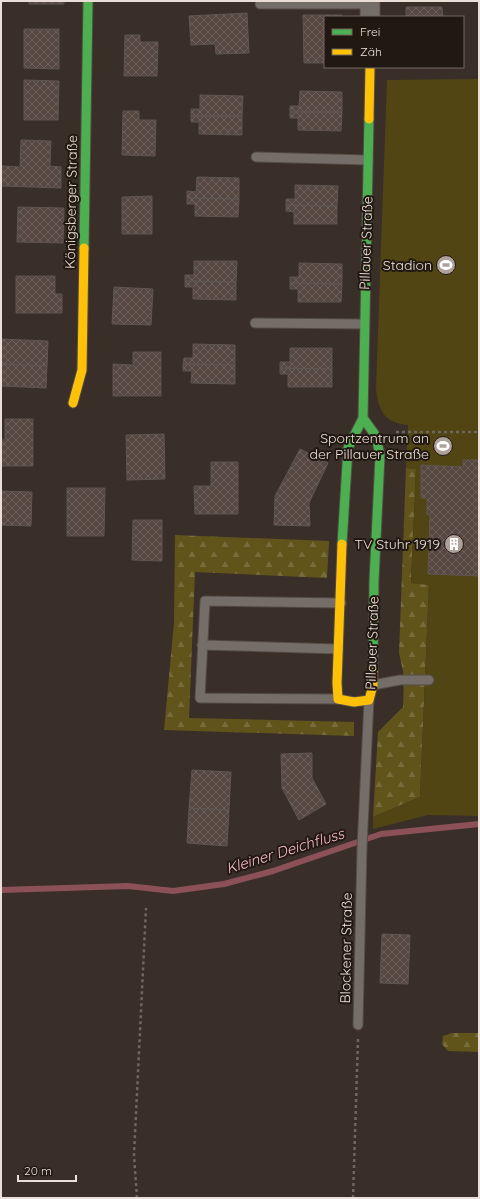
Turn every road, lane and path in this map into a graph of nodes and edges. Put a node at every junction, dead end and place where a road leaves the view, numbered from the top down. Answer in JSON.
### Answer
{"nodes":[{"id":1,"x":88,"y":1,"type":"edge"},
{"id":2,"x":260,"y":4,"type":"dead end"},
{"id":3,"x":370,"y":7,"type":"edge"},
{"id":4,"x":370,"y":68,"type":"edge"},
{"id":5,"x":256,"y":157,"type":"dead end"},
{"id":6,"x":368,"y":160,"type":"junction"},
{"id":7,"x":255,"y":323,"type":"dead end"},
{"id":8,"x":364,"y":324,"type":"junction"},
{"id":9,"x":73,"y":403,"type":"dead end"},
{"id":10,"x":363,"y":418,"type":"junction"},
{"id":11,"x":479,"y":432,"type":"edge"},
{"id":12,"x":376,"y":436,"type":"junction"},
{"id":13,"x":341,"y":604,"type":"junction"},
{"id":14,"x":202,"y":645,"type":"junction"},
{"id":15,"x":338,"y":649,"type":"junction"},
{"id":16,"x":429,"y":680,"type":"dead end"},
{"id":17,"x":373,"y":685,"type":"junction"},
{"id":18,"x":338,"y":699,"type":"junction"},
{"id":19,"x":369,"y":700,"type":"junction"},
{"id":20,"x":146,"y":908,"type":"dead end"},
{"id":21,"x":358,"y":1025,"type":"joint"},
{"id":22,"x":136,"y":1198,"type":"edge"},
{"id":23,"x":353,"y":1198,"type":"edge"}],
"edges":[{"from":1,"to":9,"type":"street","name":"Königsberger Straße"},
{"from":2,"to":3,"type":"lane"},
{"from":4,"to":6,"type":"street","name":"Pillauer Straße"},
{"from":5,"to":6,"type":"lane"},
{"from":6,"to":8,"type":"street","name":"Pillauer Straße"},
{"from":7,"to":8,"type":"lane"},
{"from":8,"to":10,"type":"street","name":"Pillauer Straße"},
{"from":10,"to":12,"type":"street","name":"Pillauer Straße"},
{"from":10,"to":13,"type":"street","name":"Pillauer Straße"},
{"from":11,"to":12,"type":"path"},
{"from":12,"to":17,"type":"street","name":"Pillauer Straße"},
{"from":13,"to":14,"type":"lane"},
{"from":13,"to":15,"type":"street","name":"Pillauer Straße"},
{"from":14,"to":15,"type":"lane"},
{"from":14,"to":18,"type":"lane"},
{"from":15,"to":18,"type":"street","name":"Pillauer Straße"},
{"from":16,"to":17,"type":"lane"},
{"from":17,"to":19,"type":"street","name":"Pillauer Straße"},
{"from":18,"to":19,"type":"street","name":"Pillauer Straße"},
{"from":19,"to":21,"type":"lane","name":"Blockener Straße"},
{"from":20,"to":22,"type":"path"},
{"from":21,"to":23,"type":"path"}]}
